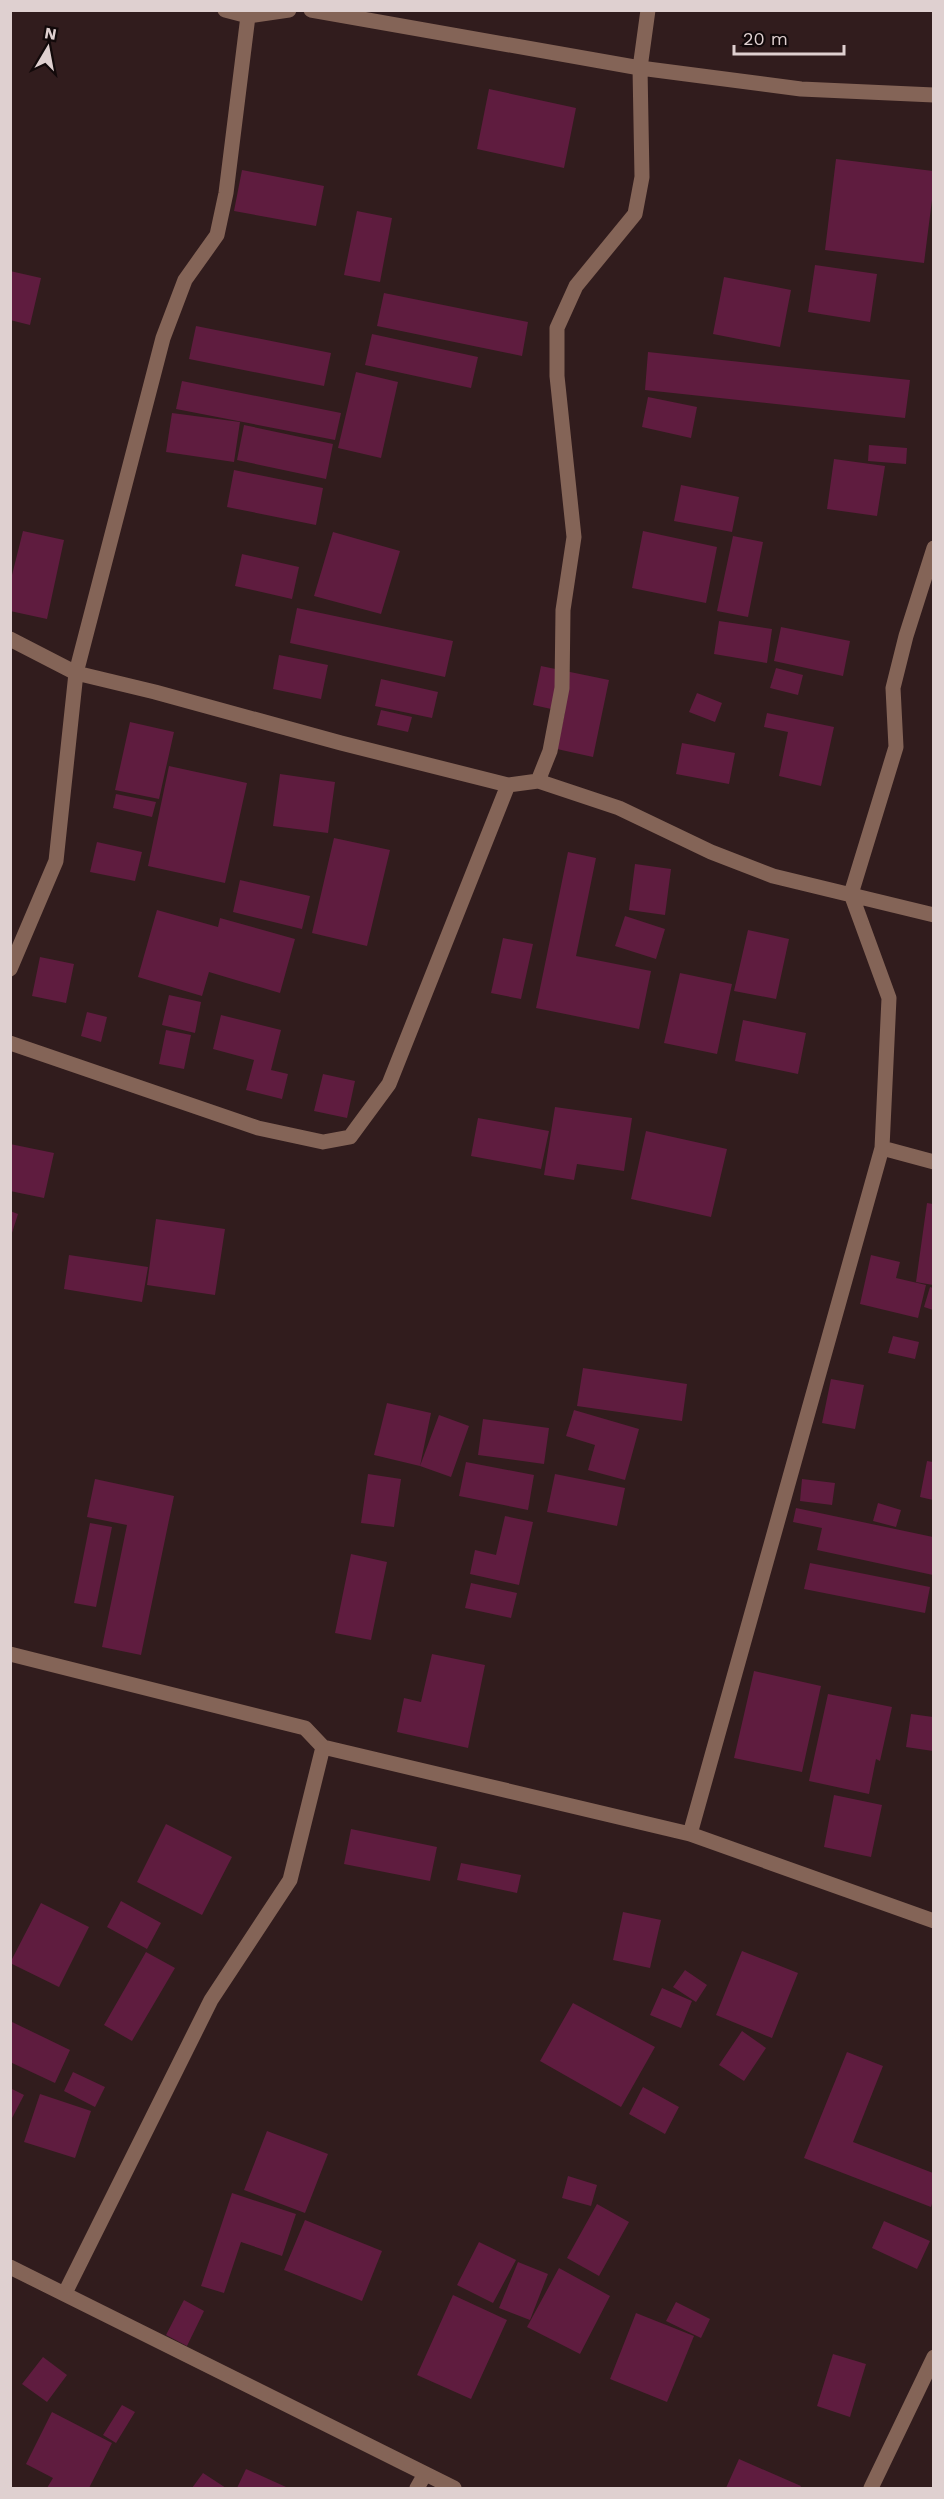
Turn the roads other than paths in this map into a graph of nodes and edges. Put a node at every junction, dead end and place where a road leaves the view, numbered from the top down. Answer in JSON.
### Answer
{"nodes":[{"id":1,"x":225,"y":10,"type":"edge"},
{"id":2,"x":289,"y":10,"type":"edge"},
{"id":3,"x":311,"y":10,"type":"edge"},
{"id":4,"x":648,"y":10,"type":"edge"},
{"id":5,"x":248,"y":16,"type":"junction"},
{"id":6,"x":640,"y":69,"type":"junction"},
{"id":7,"x":933,"y":95,"type":"edge"},
{"id":8,"x":933,"y":548,"type":"edge"},
{"id":9,"x":10,"y":639,"type":"edge"},
{"id":10,"x":76,"y":673,"type":"junction"},
{"id":11,"x":538,"y":781,"type":"junction"},
{"id":12,"x":508,"y":785,"type":"junction"},
{"id":13,"x":851,"y":894,"type":"junction"},
{"id":14,"x":933,"y":915,"type":"edge"},
{"id":15,"x":10,"y":969,"type":"edge"},
{"id":16,"x":10,"y":1043,"type":"edge"},
{"id":17,"x":882,"y":1148,"type":"junction"},
{"id":18,"x":933,"y":1162,"type":"edge"},
{"id":19,"x":10,"y":1654,"type":"edge"},
{"id":20,"x":324,"y":1747,"type":"junction"},
{"id":21,"x":690,"y":1834,"type":"junction"},
{"id":22,"x":933,"y":1921,"type":"edge"},
{"id":23,"x":10,"y":2267,"type":"edge"},
{"id":24,"x":65,"y":2294,"type":"junction"},
{"id":25,"x":933,"y":2356,"type":"edge"},
{"id":26,"x":425,"y":2474,"type":"junction"},
{"id":27,"x":417,"y":2488,"type":"edge"},
{"id":28,"x":454,"y":2488,"type":"edge"},
{"id":29,"x":871,"y":2488,"type":"edge"}],
"edges":[{"from":1,"to":5,"type":"street"},
{"from":2,"to":5,"type":"street"},
{"from":3,"to":6,"type":"street"},
{"from":4,"to":6,"type":"street"},
{"from":5,"to":10,"type":"street"},
{"from":6,"to":7,"type":"street"},
{"from":6,"to":11,"type":"street"},
{"from":8,"to":13,"type":"street"},
{"from":9,"to":10,"type":"street"},
{"from":10,"to":12,"type":"street"},
{"from":10,"to":15,"type":"street"},
{"from":11,"to":12,"type":"street"},
{"from":11,"to":13,"type":"street"},
{"from":12,"to":16,"type":"street"},
{"from":13,"to":14,"type":"street"},
{"from":13,"to":17,"type":"street"},
{"from":17,"to":18,"type":"street"},
{"from":17,"to":21,"type":"street"},
{"from":19,"to":20,"type":"street"},
{"from":20,"to":21,"type":"street"},
{"from":20,"to":24,"type":"street"},
{"from":21,"to":22,"type":"street"},
{"from":23,"to":24,"type":"street"},
{"from":24,"to":26,"type":"street"},
{"from":25,"to":29,"type":"street"},
{"from":26,"to":27,"type":"street"},
{"from":26,"to":28,"type":"street"}]}
